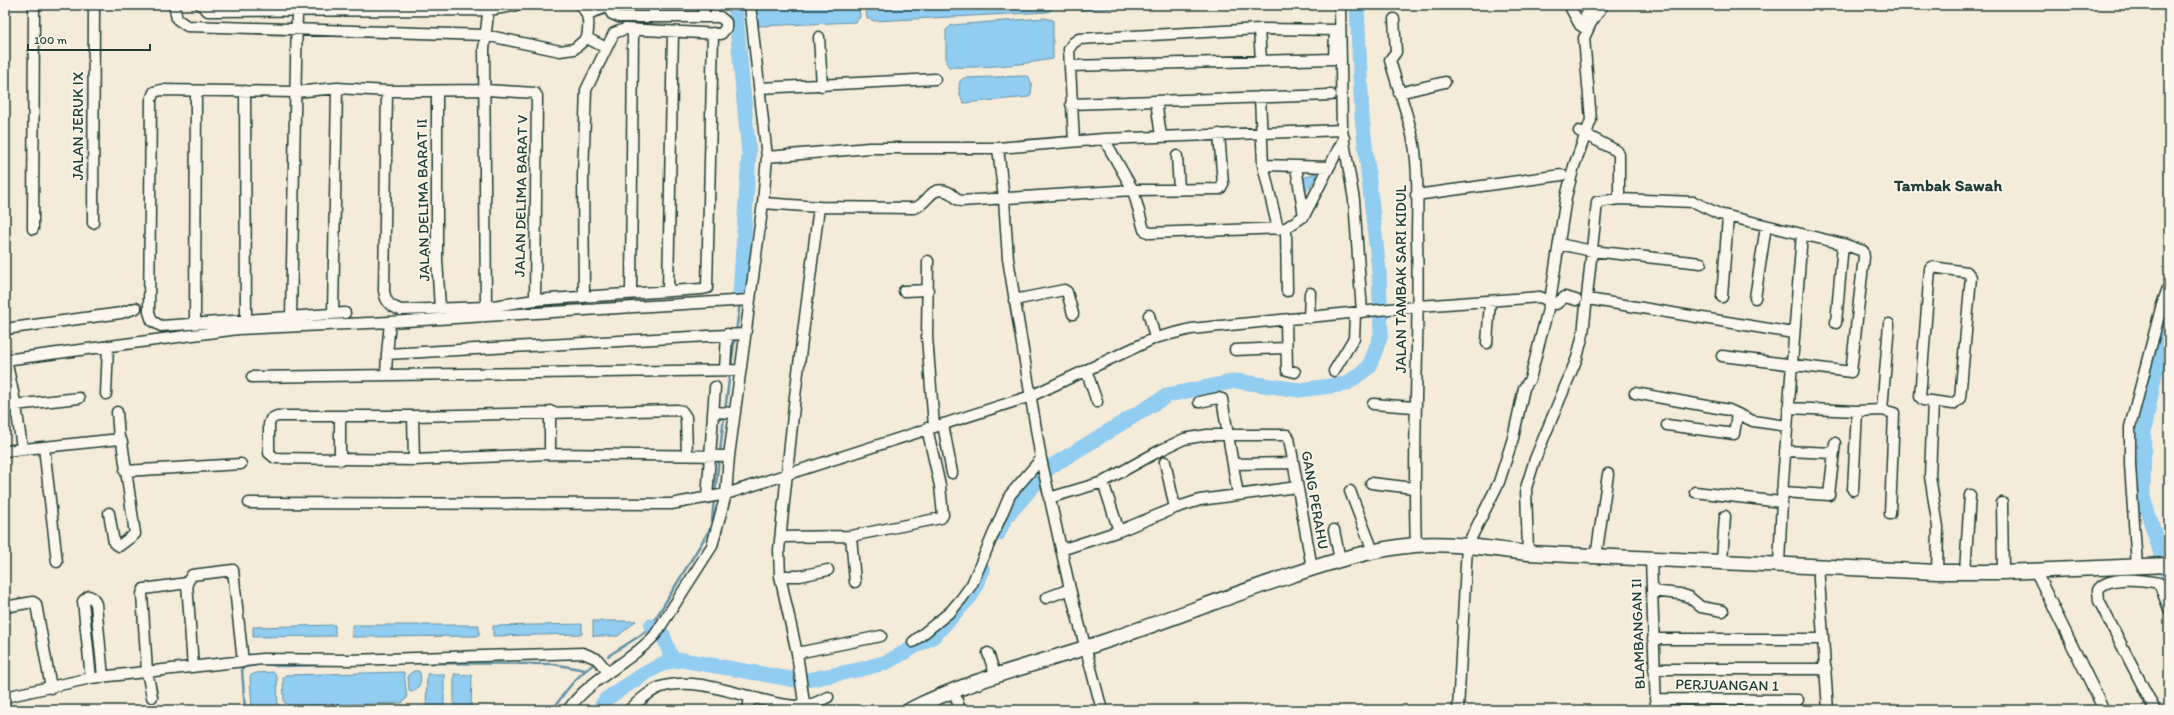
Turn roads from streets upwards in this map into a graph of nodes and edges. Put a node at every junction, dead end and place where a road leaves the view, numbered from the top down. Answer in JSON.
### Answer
{"nodes":[{"id":1,"x":34,"y":5,"type":"edge"},
{"id":2,"x":94,"y":5,"type":"edge"},
{"id":3,"x":174,"y":5,"type":"edge"},
{"id":4,"x":519,"y":5,"type":"edge"},
{"id":5,"x":580,"y":5,"type":"edge"},
{"id":6,"x":654,"y":5,"type":"edge"},
{"id":7,"x":704,"y":5,"type":"edge"},
{"id":8,"x":750,"y":5,"type":"edge"},
{"id":9,"x":1340,"y":5,"type":"edge"},
{"id":10,"x":1569,"y":5,"type":"edge"},
{"id":11,"x":1593,"y":5,"type":"edge"},
{"id":12,"x":1603,"y":5,"type":"edge"},
{"id":13,"x":607,"y":6,"type":"edge"},
{"id":14,"x":204,"y":8,"type":"edge"},
{"id":15,"x":489,"y":8,"type":"edge"},
{"id":16,"x":297,"y":12,"type":"junction"},
{"id":17,"x":587,"y":14,"type":"junction"},
{"id":18,"x":654,"y":17,"type":"junction"},
{"id":19,"x":704,"y":17,"type":"junction"},
{"id":20,"x":1394,"y":20,"type":"dead end"},
{"id":21,"x":208,"y":28,"type":"junction"},
{"id":22,"x":1584,"y":28,"type":"junction"},
{"id":23,"x":1259,"y":29,"type":"junction"},
{"id":24,"x":633,"y":30,"type":"junction"},
{"id":25,"x":298,"y":31,"type":"junction"},
{"id":26,"x":673,"y":32,"type":"junction"},
{"id":27,"x":713,"y":34,"type":"junction"},
{"id":28,"x":485,"y":35,"type":"junction"},
{"id":29,"x":819,"y":37,"type":"dead end"},
{"id":30,"x":587,"y":38,"type":"junction"},
{"id":31,"x":606,"y":48,"type":"junction"},
{"id":32,"x":1261,"y":61,"type":"junction"},
{"id":33,"x":1070,"y":66,"type":"junction"},
{"id":34,"x":935,"y":78,"type":"dead end"},
{"id":35,"x":1445,"y":82,"type":"dead end"},
{"id":36,"x":822,"y":86,"type":"junction"},
{"id":37,"x":337,"y":88,"type":"junction"},
{"id":38,"x":760,"y":88,"type":"junction"},
{"id":39,"x":196,"y":90,"type":"junction"},
{"id":40,"x":486,"y":90,"type":"junction"},
{"id":41,"x":245,"y":91,"type":"junction"},
{"id":42,"x":387,"y":91,"type":"junction"},
{"id":43,"x":437,"y":91,"type":"junction"},
{"id":44,"x":295,"y":92,"type":"junction"},
{"id":45,"x":1399,"y":93,"type":"junction"},
{"id":46,"x":1331,"y":94,"type":"dead end"},
{"id":47,"x":1260,"y":97,"type":"junction"},
{"id":48,"x":1156,"y":101,"type":"junction"},
{"id":49,"x":1071,"y":104,"type":"junction"},
{"id":50,"x":1261,"y":133,"type":"junction"},
{"id":51,"x":1583,"y":133,"type":"junction"},
{"id":52,"x":1219,"y":134,"type":"junction"},
{"id":53,"x":1343,"y":134,"type":"junction"},
{"id":54,"x":1161,"y":136,"type":"junction"},
{"id":55,"x":1104,"y":139,"type":"junction"},
{"id":56,"x":1074,"y":141,"type":"junction"},
{"id":57,"x":998,"y":148,"type":"junction"},
{"id":58,"x":1177,"y":156,"type":"dead end"},
{"id":59,"x":767,"y":157,"type":"junction"},
{"id":60,"x":1263,"y":165,"type":"junction"},
{"id":61,"x":1296,"y":167,"type":"junction"},
{"id":62,"x":1329,"y":167,"type":"junction"},
{"id":63,"x":1562,"y":175,"type":"dead end"},
{"id":64,"x":1180,"y":189,"type":"junction"},
{"id":65,"x":1133,"y":190,"type":"junction"},
{"id":66,"x":1416,"y":195,"type":"junction"},
{"id":67,"x":1004,"y":199,"type":"junction"},
{"id":68,"x":1619,"y":199,"type":"junction"},
{"id":69,"x":763,"y":203,"type":"junction"},
{"id":70,"x":819,"y":207,"type":"junction"},
{"id":71,"x":1304,"y":216,"type":"junction"},
{"id":72,"x":1728,"y":217,"type":"junction"},
{"id":73,"x":93,"y":223,"type":"dead end"},
{"id":74,"x":1766,"y":226,"type":"junction"},
{"id":75,"x":33,"y":229,"type":"dead end"},
{"id":76,"x":1282,"y":229,"type":"junction"},
{"id":77,"x":1802,"y":234,"type":"junction"},
{"id":78,"x":1559,"y":244,"type":"junction"},
{"id":79,"x":1844,"y":244,"type":"junction"},
{"id":80,"x":1592,"y":251,"type":"junction"},
{"id":81,"x":928,"y":261,"type":"dead end"},
{"id":82,"x":1701,"y":263,"type":"dead end"},
{"id":83,"x":2169,"y":285,"type":"edge"},
{"id":84,"x":928,"y":290,"type":"junction"},
{"id":85,"x":668,"y":291,"type":"junction"},
{"id":86,"x":904,"y":291,"type":"dead end"},
{"id":87,"x":1287,"y":291,"type":"dead end"},
{"id":88,"x":1310,"y":293,"type":"dead end"},
{"id":89,"x":631,"y":294,"type":"junction"},
{"id":90,"x":584,"y":297,"type":"junction"},
{"id":91,"x":1722,"y":297,"type":"dead end"},
{"id":92,"x":1755,"y":298,"type":"dead end"},
{"id":93,"x":1588,"y":299,"type":"junction"},
{"id":94,"x":535,"y":300,"type":"junction"},
{"id":95,"x":1014,"y":300,"type":"junction"},
{"id":96,"x":1576,"y":300,"type":"dead end"},
{"id":97,"x":744,"y":301,"type":"junction"},
{"id":98,"x":1550,"y":301,"type":"junction"},
{"id":99,"x":1490,"y":302,"type":"junction"},
{"id":100,"x":1419,"y":306,"type":"junction"},
{"id":101,"x":486,"y":307,"type":"junction"},
{"id":102,"x":136,"y":308,"type":"dead end"},
{"id":103,"x":440,"y":309,"type":"junction"},
{"id":104,"x":1362,"y":312,"type":"junction"},
{"id":105,"x":345,"y":313,"type":"dead end"},
{"id":106,"x":333,"y":314,"type":"junction"},
{"id":107,"x":1073,"y":314,"type":"dead end"},
{"id":108,"x":1149,"y":315,"type":"dead end"},
{"id":109,"x":291,"y":317,"type":"junction"},
{"id":110,"x":1309,"y":318,"type":"junction"},
{"id":111,"x":246,"y":320,"type":"junction"},
{"id":112,"x":1286,"y":320,"type":"junction"},
{"id":113,"x":390,"y":322,"type":"junction"},
{"id":114,"x":195,"y":323,"type":"junction"},
{"id":115,"x":1836,"y":323,"type":"dead end"},
{"id":116,"x":1889,"y":324,"type":"dead end"},
{"id":117,"x":5,"y":329,"type":"edge"},
{"id":118,"x":1793,"y":333,"type":"junction"},
{"id":119,"x":736,"y":334,"type":"junction"},
{"id":120,"x":1155,"y":338,"type":"junction"},
{"id":121,"x":1487,"y":343,"type":"dead end"},
{"id":122,"x":108,"y":346,"type":"junction"},
{"id":123,"x":1286,"y":348,"type":"junction"},
{"id":124,"x":1235,"y":350,"type":"dead end"},
{"id":125,"x":387,"y":354,"type":"junction"},
{"id":126,"x":1722,"y":356,"type":"dead end"},
{"id":127,"x":6,"y":360,"type":"edge"},
{"id":128,"x":1791,"y":366,"type":"junction"},
{"id":129,"x":732,"y":369,"type":"junction"},
{"id":130,"x":1086,"y":370,"type":"junction"},
{"id":131,"x":1334,"y":371,"type":"dead end"},
{"id":132,"x":1295,"y":372,"type":"dead end"},
{"id":133,"x":386,"y":375,"type":"junction"},
{"id":134,"x":252,"y":377,"type":"dead end"},
{"id":135,"x":715,"y":387,"type":"dead end"},
{"id":136,"x":1635,"y":393,"type":"dead end"},
{"id":137,"x":106,"y":394,"type":"dead end"},
{"id":138,"x":1031,"y":396,"type":"junction"},
{"id":139,"x":79,"y":398,"type":"dead end"},
{"id":140,"x":1097,"y":402,"type":"dead end"},
{"id":141,"x":1200,"y":402,"type":"dead end"},
{"id":142,"x":1933,"y":402,"type":"junction"},
{"id":143,"x":1373,"y":404,"type":"dead end"},
{"id":144,"x":5,"y":406,"type":"edge"},
{"id":145,"x":16,"y":406,"type":"junction"},
{"id":146,"x":1414,"y":406,"type":"junction"},
{"id":147,"x":1788,"y":408,"type":"junction"},
{"id":148,"x":1882,"y":410,"type":"junction"},
{"id":149,"x":550,"y":411,"type":"junction"},
{"id":150,"x":1857,"y":411,"type":"junction"},
{"id":151,"x":117,"y":412,"type":"dead end"},
{"id":152,"x":724,"y":413,"type":"junction"},
{"id":153,"x":1737,"y":414,"type":"junction"},
{"id":154,"x":413,"y":416,"type":"junction"},
{"id":155,"x":340,"y":417,"type":"junction"},
{"id":156,"x":1667,"y":425,"type":"dead end"},
{"id":157,"x":935,"y":426,"type":"junction"},
{"id":158,"x":1787,"y":426,"type":"junction"},
{"id":159,"x":1227,"y":434,"type":"junction"},
{"id":160,"x":120,"y":440,"type":"junction"},
{"id":161,"x":44,"y":447,"type":"junction"},
{"id":162,"x":22,"y":448,"type":"junction"},
{"id":163,"x":5,"y":451,"type":"edge"},
{"id":164,"x":1785,"y":451,"type":"junction"},
{"id":165,"x":550,"y":454,"type":"junction"},
{"id":166,"x":687,"y":454,"type":"junction"},
{"id":167,"x":719,"y":455,"type":"junction"},
{"id":168,"x":340,"y":460,"type":"junction"},
{"id":169,"x":414,"y":460,"type":"junction"},
{"id":170,"x":1042,"y":462,"type":"junction"},
{"id":171,"x":1165,"y":462,"type":"dead end"},
{"id":172,"x":1292,"y":463,"type":"junction"},
{"id":173,"x":241,"y":464,"type":"dead end"},
{"id":174,"x":1234,"y":464,"type":"junction"},
{"id":175,"x":125,"y":472,"type":"junction"},
{"id":176,"x":789,"y":473,"type":"junction"},
{"id":177,"x":952,"y":473,"type":"dead end"},
{"id":178,"x":1608,"y":474,"type":"dead end"},
{"id":179,"x":1104,"y":482,"type":"junction"},
{"id":180,"x":1371,"y":483,"type":"dead end"},
{"id":181,"x":1297,"y":487,"type":"junction"},
{"id":182,"x":1414,"y":488,"type":"junction"},
{"id":183,"x":1853,"y":490,"type":"dead end"},
{"id":184,"x":1350,"y":491,"type":"dead end"},
{"id":185,"x":1695,"y":492,"type":"dead end"},
{"id":186,"x":1238,"y":495,"type":"junction"},
{"id":187,"x":1970,"y":495,"type":"dead end"},
{"id":188,"x":716,"y":496,"type":"junction"},
{"id":189,"x":1049,"y":496,"type":"junction"},
{"id":190,"x":1782,"y":497,"type":"junction"},
{"id":191,"x":249,"y":503,"type":"dead end"},
{"id":192,"x":2002,"y":503,"type":"dead end"},
{"id":193,"x":1176,"y":508,"type":"junction"},
{"id":194,"x":108,"y":513,"type":"dead end"},
{"id":195,"x":1890,"y":514,"type":"dead end"},
{"id":196,"x":1725,"y":516,"type":"dead end"},
{"id":197,"x":1334,"y":530,"type":"dead end"},
{"id":198,"x":1119,"y":531,"type":"junction"},
{"id":199,"x":851,"y":536,"type":"junction"},
{"id":200,"x":782,"y":537,"type":"junction"},
{"id":201,"x":1416,"y":545,"type":"junction"},
{"id":202,"x":1467,"y":546,"type":"junction"},
{"id":203,"x":1061,"y":550,"type":"junction"},
{"id":204,"x":1373,"y":551,"type":"junction"},
{"id":205,"x":1528,"y":553,"type":"junction"},
{"id":206,"x":1596,"y":557,"type":"junction"},
{"id":207,"x":1340,"y":560,"type":"junction"},
{"id":208,"x":1722,"y":561,"type":"junction"},
{"id":209,"x":57,"y":562,"type":"dead end"},
{"id":210,"x":1779,"y":564,"type":"junction"},
{"id":211,"x":1651,"y":565,"type":"junction"},
{"id":212,"x":2164,"y":565,"type":"edge"},
{"id":213,"x":2137,"y":566,"type":"junction"},
{"id":214,"x":1312,"y":568,"type":"junction"},
{"id":215,"x":828,"y":570,"type":"dead end"},
{"id":216,"x":2035,"y":570,"type":"junction"},
{"id":217,"x":1819,"y":572,"type":"junction"},
{"id":218,"x":1937,"y":572,"type":"junction"},
{"id":219,"x":1965,"y":572,"type":"junction"},
{"id":220,"x":2002,"y":572,"type":"junction"},
{"id":221,"x":780,"y":576,"type":"junction"},
{"id":222,"x":187,"y":582,"type":"junction"},
{"id":223,"x":855,"y":582,"type":"dead end"},
{"id":224,"x":1070,"y":589,"type":"junction"},
{"id":225,"x":1652,"y":591,"type":"junction"},
{"id":226,"x":1046,"y":598,"type":"dead end"},
{"id":227,"x":5,"y":607,"type":"edge"},
{"id":228,"x":2169,"y":609,"type":"edge"},
{"id":229,"x":1723,"y":611,"type":"dead end"},
{"id":230,"x":881,"y":636,"type":"dead end"},
{"id":231,"x":1653,"y":639,"type":"junction"},
{"id":232,"x":1823,"y":639,"type":"junction"},
{"id":233,"x":913,"y":642,"type":"dead end"},
{"id":234,"x":1084,"y":648,"type":"junction"},
{"id":235,"x":988,"y":652,"type":"dead end"},
{"id":236,"x":797,"y":653,"type":"junction"},
{"id":237,"x":243,"y":662,"type":"junction"},
{"id":238,"x":603,"y":666,"type":"junction"},
{"id":239,"x":193,"y":667,"type":"junction"},
{"id":240,"x":1654,"y":669,"type":"junction"},
{"id":241,"x":1826,"y":669,"type":"junction"},
{"id":242,"x":147,"y":671,"type":"junction"},
{"id":243,"x":996,"y":677,"type":"junction"},
{"id":244,"x":91,"y":678,"type":"junction"},
{"id":245,"x":103,"y":678,"type":"junction"},
{"id":246,"x":50,"y":688,"type":"junction"},
{"id":247,"x":954,"y":691,"type":"junction"},
{"id":248,"x":750,"y":696,"type":"junction"},
{"id":249,"x":5,"y":697,"type":"edge"},
{"id":250,"x":152,"y":697,"type":"dead end"},
{"id":251,"x":828,"y":697,"type":"dead end"},
{"id":252,"x":1655,"y":699,"type":"junction"},
{"id":253,"x":1798,"y":700,"type":"dead end"},
{"id":254,"x":804,"y":705,"type":"edge"},
{"id":255,"x":568,"y":710,"type":"edge"},
{"id":256,"x":629,"y":710,"type":"edge"},
{"id":257,"x":748,"y":710,"type":"edge"},
{"id":258,"x":912,"y":710,"type":"edge"},
{"id":259,"x":960,"y":710,"type":"edge"},
{"id":260,"x":1102,"y":710,"type":"edge"},
{"id":261,"x":1458,"y":710,"type":"edge"},
{"id":262,"x":1656,"y":710,"type":"edge"},
{"id":263,"x":1828,"y":710,"type":"edge"},
{"id":264,"x":2104,"y":710,"type":"edge"},
{"id":265,"x":2155,"y":710,"type":"edge"}],
"edges":[{"from":1,"to":75,"type":"street"},
{"from":2,"to":73,"type":"street","name":"JALAN JERUK IX"},
{"from":3,"to":21,"type":"street"},
{"from":4,"to":15,"type":"street"},
{"from":5,"to":17,"type":"street"},
{"from":6,"to":18,"type":"street"},
{"from":7,"to":19,"type":"street"},
{"from":8,"to":38,"type":"street"},
{"from":9,"to":53,"type":"street"},
{"from":10,"to":22,"type":"street"},
{"from":11,"to":22,"type":"street"},
{"from":12,"to":22,"type":"street"},
{"from":13,"to":17,"type":"street"},
{"from":13,"to":18,"type":"street"},
{"from":14,"to":16,"type":"street"},
{"from":14,"to":21,"type":"street"},
{"from":15,"to":16,"type":"street"},
{"from":15,"to":28,"type":"street"},
{"from":16,"to":25,"type":"street"},
{"from":17,"to":30,"type":"street"},
{"from":18,"to":19,"type":"street"},
{"from":19,"to":27,"type":"street"},
{"from":20,"to":45,"type":"street","name":"JALAN TAMBAK SARI KIDUL"},
{"from":21,"to":25,"type":"street"},
{"from":22,"to":51,"type":"street"},
{"from":23,"to":32,"type":"street"},
{"from":23,"to":32,"type":"street"},
{"from":23,"to":33,"type":"street"},
{"from":24,"to":26,"type":"street"},
{"from":24,"to":31,"type":"street"},
{"from":24,"to":89,"type":"street"},
{"from":25,"to":28,"type":"street"},
{"from":25,"to":44,"type":"street"},
{"from":26,"to":27,"type":"street"},
{"from":26,"to":85,"type":"street"},
{"from":27,"to":85,"type":"street"},
{"from":28,"to":30,"type":"street"},
{"from":28,"to":40,"type":"street"},
{"from":29,"to":36,"type":"street"},
{"from":30,"to":31,"type":"street"},
{"from":31,"to":90,"type":"street"},
{"from":32,"to":33,"type":"street"},
{"from":33,"to":49,"type":"street"},
{"from":34,"to":36,"type":"street"},
{"from":35,"to":45,"type":"street"},
{"from":36,"to":38,"type":"street"},
{"from":37,"to":42,"type":"street"},
{"from":37,"to":44,"type":"street"},
{"from":37,"to":106,"type":"street"},
{"from":38,"to":59,"type":"street"},
{"from":39,"to":41,"type":"street"},
{"from":39,"to":114,"type":"street"},
{"from":39,"to":114,"type":"street"},
{"from":40,"to":43,"type":"street"},
{"from":40,"to":94,"type":"street","name":"JALAN DELIMA BARAT V"},
{"from":40,"to":101,"type":"street"},
{"from":41,"to":44,"type":"street"},
{"from":41,"to":111,"type":"street"},
{"from":42,"to":43,"type":"street"},
{"from":42,"to":103,"type":"street"},
{"from":43,"to":103,"type":"street","name":"JALAN DELIMA BARAT II"},
{"from":44,"to":109,"type":"street"},
{"from":45,"to":66,"type":"street","name":"JALAN TAMBAK SARI KIDUL"},
{"from":46,"to":47,"type":"street"},
{"from":47,"to":48,"type":"street"},
{"from":47,"to":50,"type":"street"},
{"from":48,"to":49,"type":"street"},
{"from":48,"to":54,"type":"street"},
{"from":49,"to":56,"type":"street"},
{"from":50,"to":52,"type":"street"},
{"from":50,"to":53,"type":"street"},
{"from":50,"to":60,"type":"street"},
{"from":51,"to":68,"type":"street"},
{"from":51,"to":78,"type":"street"},
{"from":52,"to":54,"type":"street"},
{"from":52,"to":64,"type":"street"},
{"from":53,"to":62,"type":"street"},
{"from":53,"to":104,"type":"street"},
{"from":54,"to":55,"type":"street"},
{"from":55,"to":56,"type":"street"},
{"from":55,"to":65,"type":"street"},
{"from":56,"to":57,"type":"street"},
{"from":57,"to":59,"type":"street"},
{"from":57,"to":67,"type":"street"},
{"from":58,"to":64,"type":"street"},
{"from":59,"to":69,"type":"street"},
{"from":60,"to":61,"type":"street"},
{"from":60,"to":76,"type":"street"},
{"from":61,"to":62,"type":"street"},
{"from":61,"to":71,"type":"street"},
{"from":62,"to":71,"type":"street"},
{"from":63,"to":66,"type":"street"},
{"from":64,"to":65,"type":"street"},
{"from":65,"to":67,"type":"street"},
{"from":65,"to":76,"type":"street"},
{"from":66,"to":100,"type":"street","name":"JALAN TAMBAK SARI KIDUL"},
{"from":67,"to":70,"type":"street"},
{"from":67,"to":95,"type":"street"},
{"from":68,"to":72,"type":"street"},
{"from":68,"to":80,"type":"street"},
{"from":69,"to":70,"type":"street"},
{"from":69,"to":97,"type":"street"},
{"from":70,"to":176,"type":"street"},
{"from":71,"to":76,"type":"street"},
{"from":72,"to":74,"type":"street"},
{"from":72,"to":91,"type":"street"},
{"from":74,"to":77,"type":"street"},
{"from":74,"to":92,"type":"street"},
{"from":76,"to":87,"type":"street"},
{"from":77,"to":79,"type":"street"},
{"from":77,"to":118,"type":"street"},
{"from":78,"to":80,"type":"street"},
{"from":78,"to":98,"type":"street"},
{"from":79,"to":115,"type":"street"},
{"from":79,"to":128,"type":"street"},
{"from":80,"to":82,"type":"street"},
{"from":80,"to":93,"type":"street"},
{"from":81,"to":84,"type":"street"},
{"from":83,"to":213,"type":"street"},
{"from":84,"to":86,"type":"street"},
{"from":84,"to":157,"type":"street"},
{"from":85,"to":89,"type":"street"},
{"from":88,"to":110,"type":"street"},
{"from":89,"to":90,"type":"street"},
{"from":90,"to":94,"type":"street"},
{"from":93,"to":118,"type":"street"},
{"from":93,"to":205,"type":"street"},
{"from":94,"to":101,"type":"street"},
{"from":95,"to":107,"type":"street"},
{"from":95,"to":138,"type":"street"},
{"from":96,"to":98,"type":"street"},
{"from":97,"to":113,"type":"street"},
{"from":97,"to":119,"type":"street"},
{"from":98,"to":99,"type":"street"},
{"from":98,"to":202,"type":"street"},
{"from":99,"to":100,"type":"street"},
{"from":99,"to":121,"type":"street"},
{"from":100,"to":104,"type":"street"},
{"from":100,"to":146,"type":"street","name":"JALAN TAMBAK SARI KIDUL"},
{"from":101,"to":103,"type":"street"},
{"from":102,"to":117,"type":"street"},
{"from":104,"to":110,"type":"street"},
{"from":104,"to":131,"type":"street"},
{"from":105,"to":106,"type":"street"},
{"from":106,"to":109,"type":"street"},
{"from":108,"to":120,"type":"street"},
{"from":109,"to":111,"type":"street"},
{"from":110,"to":112,"type":"street"},
{"from":111,"to":114,"type":"street"},
{"from":112,"to":120,"type":"street"},
{"from":112,"to":123,"type":"street"},
{"from":113,"to":122,"type":"street"},
{"from":113,"to":125,"type":"street"},
{"from":116,"to":148,"type":"street"},
{"from":118,"to":128,"type":"street"},
{"from":119,"to":125,"type":"street"},
{"from":119,"to":129,"type":"street"},
{"from":119,"to":129,"type":"street"},
{"from":120,"to":130,"type":"street"},
{"from":122,"to":127,"type":"street"},
{"from":122,"to":137,"type":"street"},
{"from":123,"to":124,"type":"street"},
{"from":123,"to":132,"type":"street"},
{"from":125,"to":133,"type":"street"},
{"from":126,"to":128,"type":"street"},
{"from":127,"to":145,"type":"street"},
{"from":128,"to":147,"type":"street"},
{"from":129,"to":133,"type":"street"},
{"from":129,"to":152,"type":"street"},
{"from":130,"to":138,"type":"street"},
{"from":130,"to":140,"type":"street"},
{"from":133,"to":134,"type":"street"},
{"from":135,"to":152,"type":"street"},
{"from":136,"to":153,"type":"street"},
{"from":138,"to":157,"type":"street"},
{"from":138,"to":170,"type":"street"},
{"from":139,"to":145,"type":"street"},
{"from":141,"to":159,"type":"street"},
{"from":142,"to":142,"type":"street"},
{"from":142,"to":218,"type":"street"},
{"from":143,"to":146,"type":"street"},
{"from":144,"to":145,"type":"street"},
{"from":145,"to":162,"type":"street"},
{"from":146,"to":182,"type":"street","name":"JALAN TAMBAK SARI KIDUL"},
{"from":147,"to":150,"type":"street"},
{"from":147,"to":158,"type":"street"},
{"from":148,"to":150,"type":"street"},
{"from":148,"to":195,"type":"street"},
{"from":149,"to":154,"type":"street"},
{"from":149,"to":165,"type":"street"},
{"from":149,"to":166,"type":"street"},
{"from":150,"to":183,"type":"street"},
{"from":151,"to":160,"type":"street"},
{"from":152,"to":167,"type":"street"},
{"from":152,"to":167,"type":"street"},
{"from":153,"to":156,"type":"street"},
{"from":153,"to":158,"type":"street"},
{"from":154,"to":155,"type":"street"},
{"from":154,"to":169,"type":"street"},
{"from":155,"to":168,"type":"street"},
{"from":155,"to":168,"type":"street"},
{"from":157,"to":176,"type":"street"},
{"from":157,"to":177,"type":"street"},
{"from":157,"to":199,"type":"street"},
{"from":158,"to":164,"type":"street"},
{"from":159,"to":172,"type":"street","name":"GANG PERAHU"},
{"from":159,"to":174,"type":"street"},
{"from":159,"to":179,"type":"street"},
{"from":160,"to":161,"type":"street"},
{"from":160,"to":175,"type":"street"},
{"from":161,"to":162,"type":"street"},
{"from":161,"to":209,"type":"street"},
{"from":162,"to":163,"type":"street"},
{"from":164,"to":190,"type":"street"},
{"from":164,"to":190,"type":"street"},
{"from":165,"to":166,"type":"street"},
{"from":165,"to":169,"type":"street"},
{"from":166,"to":167,"type":"street"},
{"from":167,"to":188,"type":"street"},
{"from":167,"to":188,"type":"street"},
{"from":168,"to":169,"type":"street"},
{"from":170,"to":189,"type":"street"},
{"from":170,"to":233,"type":"street"},
{"from":171,"to":193,"type":"street"},
{"from":172,"to":174,"type":"street"},
{"from":172,"to":181,"type":"street","name":"GANG PERAHU"},
{"from":173,"to":175,"type":"street"},
{"from":174,"to":186,"type":"street"},
{"from":175,"to":194,"type":"street"},
{"from":176,"to":188,"type":"street"},
{"from":176,"to":200,"type":"street"},
{"from":178,"to":206,"type":"street"},
{"from":179,"to":189,"type":"street"},
{"from":179,"to":198,"type":"street"},
{"from":180,"to":182,"type":"street"},
{"from":181,"to":186,"type":"street"},
{"from":181,"to":214,"type":"street","name":"GANG PERAHU"},
{"from":182,"to":201,"type":"street","name":"JALAN TAMBAK SARI KIDUL"},
{"from":184,"to":204,"type":"street"},
{"from":185,"to":190,"type":"street"},
{"from":186,"to":193,"type":"street"},
{"from":187,"to":219,"type":"street"},
{"from":188,"to":191,"type":"street"},
{"from":188,"to":238,"type":"street"},
{"from":189,"to":203,"type":"street"},
{"from":190,"to":210,"type":"street"},
{"from":192,"to":220,"type":"street"},
{"from":193,"to":198,"type":"street"},
{"from":196,"to":208,"type":"street"},
{"from":197,"to":207,"type":"street"},
{"from":198,"to":203,"type":"street"},
{"from":199,"to":200,"type":"street"},
{"from":199,"to":223,"type":"street"},
{"from":200,"to":221,"type":"street"},
{"from":201,"to":202,"type":"street"},
{"from":201,"to":204,"type":"street"},
{"from":202,"to":205,"type":"street"},
{"from":202,"to":261,"type":"street"},
{"from":203,"to":224,"type":"street"},
{"from":204,"to":207,"type":"street"},
{"from":205,"to":206,"type":"street"},
{"from":206,"to":211,"type":"street"},
{"from":207,"to":214,"type":"street"},
{"from":208,"to":210,"type":"street"},
{"from":208,"to":211,"type":"street"},
{"from":210,"to":217,"type":"street"},
{"from":211,"to":225,"type":"street","name":"BLAMBANGAN II"},
{"from":212,"to":213,"type":"street"},
{"from":213,"to":216,"type":"street"},
{"from":214,"to":234,"type":"street"},
{"from":215,"to":221,"type":"street"},
{"from":216,"to":220,"type":"street"},
{"from":216,"to":264,"type":"street"},
{"from":217,"to":218,"type":"street"},
{"from":217,"to":232,"type":"street"},
{"from":218,"to":219,"type":"street"},
{"from":219,"to":220,"type":"street"},
{"from":221,"to":236,"type":"street"},
{"from":222,"to":237,"type":"street"},
{"from":222,"to":239,"type":"street"},
{"from":222,"to":242,"type":"street"},
{"from":224,"to":226,"type":"street"},
{"from":224,"to":234,"type":"street"},
{"from":225,"to":229,"type":"street"},
{"from":225,"to":231,"type":"street","name":"BLAMBANGAN II"},
{"from":227,"to":246,"type":"street"},
{"from":228,"to":265,"type":"street"},
{"from":230,"to":236,"type":"street"},
{"from":231,"to":232,"type":"street"},
{"from":231,"to":240,"type":"street","name":"BLAMBANGAN II"},
{"from":232,"to":241,"type":"street"},
{"from":234,"to":243,"type":"street"},
{"from":234,"to":260,"type":"street"},
{"from":235,"to":243,"type":"street"},
{"from":236,"to":254,"type":"street"},
{"from":237,"to":238,"type":"street"},
{"from":237,"to":239,"type":"street"},
{"from":238,"to":255,"type":"street"},
{"from":239,"to":242,"type":"street"},
{"from":240,"to":241,"type":"street"},
{"from":240,"to":252,"type":"street","name":"BLAMBANGAN II"},
{"from":241,"to":263,"type":"street"},
{"from":242,"to":245,"type":"street"},
{"from":242,"to":250,"type":"street"},
{"from":243,"to":247,"type":"street"},
{"from":244,"to":245,"type":"street"},
{"from":244,"to":245,"type":"street"},
{"from":244,"to":246,"type":"street"},
{"from":246,"to":249,"type":"street"},
{"from":247,"to":258,"type":"street"},
{"from":247,"to":259,"type":"street"},
{"from":248,"to":254,"type":"street"},
{"from":248,"to":256,"type":"street"},
{"from":248,"to":257,"type":"street"},
{"from":251,"to":254,"type":"street"},
{"from":252,"to":253,"type":"street","name":"PERJUANGAN 1"},
{"from":252,"to":262,"type":"street","name":"BLAMBANGAN II"}]}
